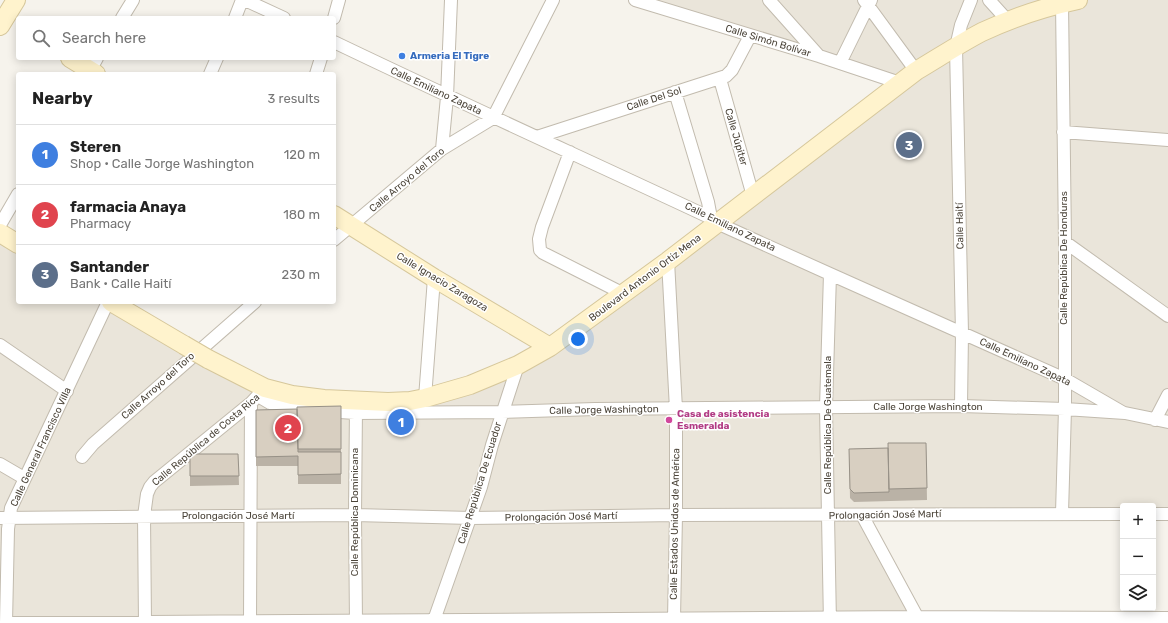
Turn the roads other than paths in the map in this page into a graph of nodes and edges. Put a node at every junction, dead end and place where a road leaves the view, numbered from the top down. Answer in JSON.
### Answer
{"nodes":[{"id":1,"x":16,"y":0,"type":"edge"},
{"id":2,"x":133,"y":0,"type":"edge"},
{"id":3,"x":244,"y":0,"type":"edge"},
{"id":4,"x":339,"y":0,"type":"edge"},
{"id":5,"x":451,"y":0,"type":"edge"},
{"id":6,"x":553,"y":0,"type":"edge"},
{"id":7,"x":634,"y":0,"type":"edge"},
{"id":8,"x":769,"y":0,"type":"edge"},
{"id":9,"x":971,"y":0,"type":"edge"},
{"id":10,"x":989,"y":0,"type":"edge"},
{"id":11,"x":868,"y":2,"type":"edge"},
{"id":12,"x":1070,"y":2,"type":"edge"},
{"id":13,"x":123,"y":16,"type":"edge"},
{"id":14,"x":235,"y":16,"type":"edge"},
{"id":15,"x":280,"y":16,"type":"edge"},
{"id":16,"x":335,"y":16,"type":"edge"},
{"id":17,"x":6,"y":21,"type":"edge"},
{"id":18,"x":1008,"y":21,"type":"junction"},
{"id":19,"x":750,"y":36,"type":"junction"},
{"id":20,"x":336,"y":43,"type":"edge"},
{"id":21,"x":956,"y":46,"type":"junction"},
{"id":22,"x":819,"y":56,"type":"junction"},
{"id":23,"x":74,"y":60,"type":"edge"},
{"id":24,"x":216,"y":60,"type":"edge"},
{"id":25,"x":320,"y":60,"type":"edge"},
{"id":26,"x":840,"y":63,"type":"junction"},
{"id":27,"x":93,"y":69,"type":"edge"},
{"id":28,"x":916,"y":71,"type":"junction"},
{"id":29,"x":211,"y":72,"type":"edge"},
{"id":30,"x":317,"y":72,"type":"edge"},
{"id":31,"x":720,"y":79,"type":"junction"},
{"id":32,"x":900,"y":83,"type":"junction"},
{"id":33,"x":675,"y":92,"type":"junction"},
{"id":34,"x":447,"y":96,"type":"junction"},
{"id":35,"x":493,"y":118,"type":"junction"},
{"id":36,"x":1063,"y":132,"type":"junction"},
{"id":37,"x":537,"y":137,"type":"junction"},
{"id":38,"x":1168,"y":140,"type":"edge"},
{"id":39,"x":442,"y":149,"type":"junction"},
{"id":40,"x":570,"y":152,"type":"junction"},
{"id":41,"x":753,"y":196,"type":"junction"},
{"id":42,"x":16,"y":197,"type":"edge"},
{"id":43,"x":336,"y":216,"type":"edge"},
{"id":44,"x":714,"y":220,"type":"junction"},
{"id":45,"x":0,"y":225,"type":"edge"},
{"id":46,"x":352,"y":226,"type":"junction"},
{"id":47,"x":0,"y":233,"type":"edge"},
{"id":48,"x":336,"y":238,"type":"edge"},
{"id":49,"x":1065,"y":242,"type":"junction"},
{"id":50,"x":16,"y":243,"type":"edge"},
{"id":51,"x":668,"y":261,"type":"junction"},
{"id":52,"x":830,"y":274,"type":"junction"},
{"id":53,"x":434,"y":278,"type":"junction"},
{"id":54,"x":624,"y":294,"type":"junction"},
{"id":55,"x":107,"y":304,"type":"edge"},
{"id":56,"x":114,"y":304,"type":"edge"},
{"id":57,"x":244,"y":307,"type":"edge"},
{"id":58,"x":1168,"y":316,"type":"edge"},
{"id":59,"x":962,"y":333,"type":"junction"},
{"id":60,"x":0,"y":345,"type":"edge"},
{"id":61,"x":550,"y":347,"type":"junction"},
{"id":62,"x":518,"y":365,"type":"junction"},
{"id":63,"x":1065,"y":379,"type":"junction"},
{"id":64,"x":67,"y":391,"type":"junction"},
{"id":65,"x":1168,"y":395,"type":"edge"},
{"id":66,"x":258,"y":396,"type":"junction"},
{"id":67,"x":425,"y":398,"type":"junction"},
{"id":68,"x":961,"y":406,"type":"junction"},
{"id":69,"x":356,"y":407,"type":"junction"},
{"id":70,"x":826,"y":408,"type":"junction"},
{"id":71,"x":676,"y":409,"type":"junction"},
{"id":72,"x":1065,"y":410,"type":"junction"},
{"id":73,"x":502,"y":412,"type":"junction"},
{"id":74,"x":1125,"y":413,"type":"junction"},
{"id":75,"x":1155,"y":420,"type":"junction"},
{"id":76,"x":1168,"y":422,"type":"edge"},
{"id":77,"x":82,"y":457,"type":"dead end"},
{"id":78,"x":0,"y":464,"type":"edge"},
{"id":79,"x":24,"y":478,"type":"junction"},
{"id":80,"x":1062,"y":513,"type":"junction"},
{"id":81,"x":1120,"y":514,"type":"edge"},
{"id":82,"x":1156,"y":514,"type":"edge"},
{"id":83,"x":1168,"y":514,"type":"edge"},
{"id":84,"x":355,"y":515,"type":"junction"},
{"id":85,"x":862,"y":515,"type":"junction"},
{"id":86,"x":144,"y":516,"type":"junction"},
{"id":87,"x":250,"y":516,"type":"junction"},
{"id":88,"x":676,"y":516,"type":"junction"},
{"id":89,"x":829,"y":516,"type":"junction"},
{"id":90,"x":4,"y":518,"type":"edge"},
{"id":91,"x":471,"y":518,"type":"junction"},
{"id":92,"x":1168,"y":618,"type":"edge"},
{"id":93,"x":674,"y":619,"type":"junction"},
{"id":94,"x":920,"y":620,"type":"edge"},
{"id":95,"x":830,"y":621,"type":"edge"},
{"id":96,"x":250,"y":622,"type":"edge"},
{"id":97,"x":356,"y":622,"type":"edge"},
{"id":98,"x":434,"y":622,"type":"edge"},
{"id":99,"x":7,"y":623,"type":"edge"},
{"id":100,"x":145,"y":623,"type":"edge"}],
"edges":[{"from":1,"to":17,"type":"main road"},
{"from":2,"to":13,"type":"street"},
{"from":3,"to":14,"type":"street"},
{"from":3,"to":15,"type":"street"},
{"from":4,"to":16,"type":"street"},
{"from":5,"to":34,"type":"street"},
{"from":6,"to":35,"type":"street"},
{"from":7,"to":19,"type":"street","name":"Calle Simón Bolívar"},
{"from":8,"to":22,"type":"street"},
{"from":9,"to":21,"type":"street","name":"Calle Haití"},
{"from":10,"to":18,"type":"street"},
{"from":11,"to":26,"type":"street"},
{"from":11,"to":28,"type":"street"},
{"from":12,"to":18,"type":"main road","name":"Boulevard Antonio Ortiz Mena"},
{"from":12,"to":36,"type":"street","name":"Calle República De Honduras"},
{"from":18,"to":21,"type":"main road","name":"Boulevard Antonio Ortiz Mena"},
{"from":19,"to":22,"type":"street","name":"Calle Simón Bolívar"},
{"from":19,"to":31,"type":"street","name":"Calle Del Sol"},
{"from":20,"to":34,"type":"street","name":"Calle Emiliano Zapata"},
{"from":21,"to":28,"type":"main road","name":"Boulevard Antonio Ortiz Mena"},
{"from":21,"to":59,"type":"street","name":"Calle Haití"},
{"from":22,"to":26,"type":"street","name":"Calle Simón Bolívar"},
{"from":23,"to":27,"type":"main road"},
{"from":24,"to":29,"type":"street"},
{"from":25,"to":30,"type":"street"},
{"from":26,"to":32,"type":"street","name":"Calle Simón Bolívar"},
{"from":28,"to":32,"type":"main road","name":"Boulevard Antonio Ortiz Mena"},
{"from":31,"to":33,"type":"street","name":"Calle Del Sol"},
{"from":31,"to":41,"type":"street","name":"Calle Júpiter"},
{"from":32,"to":41,"type":"main road","name":"Boulevard Antonio Ortiz Mena"},
{"from":33,"to":37,"type":"street","name":"Calle Del Sol"},
{"from":33,"to":44,"type":"street"},
{"from":34,"to":35,"type":"street","name":"Calle Emiliano Zapata"},
{"from":34,"to":39,"type":"street"},
{"from":35,"to":37,"type":"street","name":"Calle Emiliano Zapata"},
{"from":35,"to":39,"type":"street","name":"Calle Arroyo del Toro"},
{"from":36,"to":38,"type":"street"},
{"from":36,"to":49,"type":"street","name":"Calle República De Honduras"},
{"from":37,"to":40,"type":"street","name":"Calle Emiliano Zapata"},
{"from":39,"to":46,"type":"street","name":"Calle Arroyo del Toro"},
{"from":40,"to":44,"type":"street","name":"Calle Emiliano Zapata"},
{"from":40,"to":54,"type":"street"},
{"from":41,"to":44,"type":"main road","name":"Boulevard Antonio Ortiz Mena"},
{"from":42,"to":45,"type":"street"},
{"from":43,"to":46,"type":"main road","name":"Calle Ignacio Zaragoza"},
{"from":44,"to":51,"type":"main road","name":"Boulevard Antonio Ortiz Mena"},
{"from":44,"to":52,"type":"street","name":"Calle Emiliano Zapata"},
{"from":46,"to":48,"type":"street","name":"Calle Arroyo del Toro"},
{"from":46,"to":53,"type":"main road","name":"Calle Ignacio Zaragoza"},
{"from":47,"to":50,"type":"main road"},
{"from":49,"to":58,"type":"street"},
{"from":49,"to":63,"type":"street","name":"Calle República De Honduras"},
{"from":51,"to":54,"type":"main road","name":"Boulevard Antonio Ortiz Mena"},
{"from":51,"to":71,"type":"street","name":"Calle Estados Unidos de América"},
{"from":52,"to":59,"type":"street","name":"Calle Emiliano Zapata"},
{"from":52,"to":70,"type":"street","name":"Calle República De Guatemala"},
{"from":53,"to":61,"type":"main road","name":"Calle Ignacio Zaragoza"},
{"from":53,"to":67,"type":"street"},
{"from":54,"to":61,"type":"main road","name":"Boulevard Antonio Ortiz Mena"},
{"from":55,"to":64,"type":"street","name":"Calle General Francisco Villa"},
{"from":56,"to":66,"type":"main road","name":"Boulevard Antonio Ortiz Mena","bridge":true},
{"from":57,"to":77,"type":"street","name":"Calle Arroyo del Toro"},
{"from":59,"to":63,"type":"street","name":"Calle Emiliano Zapata"},
{"from":59,"to":68,"type":"street","name":"Calle Haití"},
{"from":60,"to":64,"type":"street"},
{"from":61,"to":62,"type":"main road","name":"Boulevard Antonio Ortiz Mena"},
{"from":62,"to":67,"type":"main road","name":"Boulevard Antonio Ortiz Mena"},
{"from":62,"to":73,"type":"street","name":"Calle República De Ecuador"},
{"from":63,"to":72,"type":"street","name":"Calle República De Honduras"},
{"from":63,"to":74,"type":"street","name":"Calle Emiliano Zapata"},
{"from":64,"to":79,"type":"street","name":"Calle General Francisco Villa"},
{"from":65,"to":75,"type":"street"},
{"from":66,"to":69,"type":"main road","name":"Boulevard Antonio Ortiz Mena"},
{"from":66,"to":86,"type":"street","name":"Calle República de Costa Rica"},
{"from":66,"to":87,"type":"street"},
{"from":67,"to":69,"type":"main road","name":"Boulevard Antonio Ortiz Mena"},
{"from":68,"to":70,"type":"street","name":"Calle Jorge Washington"},
{"from":68,"to":72,"type":"street","name":"Calle Jorge Washington"},
{"from":69,"to":73,"type":"street","name":"Calle Jorge Washington"},
{"from":69,"to":84,"type":"street","name":"Calle República Dominicana"},
{"from":70,"to":71,"type":"street","name":"Calle Jorge Washington"},
{"from":70,"to":89,"type":"street","name":"Calle República De Guatemala"},
{"from":71,"to":73,"type":"street","name":"Calle Jorge Washington"},
{"from":71,"to":88,"type":"street","name":"Calle Estados Unidos de América"},
{"from":72,"to":74,"type":"street","name":"Calle Jorge Washington"},
{"from":72,"to":80,"type":"street","name":"Calle República De Honduras"},
{"from":73,"to":91,"type":"street","name":"Calle República De Ecuador"},
{"from":74,"to":75,"type":"street","name":"Calle Jorge Washington"},
{"from":75,"to":76,"type":"street","name":"Calle Jorge Washington"},
{"from":78,"to":79,"type":"street"},
{"from":79,"to":90,"type":"street","name":"Calle General Francisco Villa"},
{"from":80,"to":81,"type":"street","name":"Prolongación José Martí"},
{"from":80,"to":85,"type":"street","name":"Prolongación José Martí"},
{"from":82,"to":83,"type":"street"},
{"from":84,"to":87,"type":"street","name":"Prolongación José Martí"},
{"from":84,"to":91,"type":"street","name":"Prolongación José Martí"},
{"from":84,"to":97,"type":"street","name":"Calle República Dominicana"},
{"from":85,"to":89,"type":"street","name":"Prolongación José Martí"},
{"from":85,"to":94,"type":"street"},
{"from":86,"to":87,"type":"street","name":"Prolongación José Martí"},
{"from":86,"to":90,"type":"street","name":"Prolongación José Martí"},
{"from":86,"to":100,"type":"street","name":"Calle República de Costa Rica"},
{"from":87,"to":96,"type":"street"},
{"from":88,"to":89,"type":"street","name":"Prolongación José Martí"},
{"from":88,"to":91,"type":"street","name":"Prolongación José Martí"},
{"from":88,"to":93,"type":"street","name":"Calle Estados Unidos de América"},
{"from":89,"to":95,"type":"street","name":"Calle República De Guatemala"},
{"from":90,"to":99,"type":"street","name":"Calle General Francisco Villa"},
{"from":91,"to":98,"type":"street","name":"Calle República De Ecuador"},
{"from":92,"to":94,"type":"street"},
{"from":93,"to":95,"type":"street"},
{"from":93,"to":98,"type":"street"},
{"from":94,"to":95,"type":"street"},
{"from":96,"to":97,"type":"street"},
{"from":96,"to":100,"type":"street"},
{"from":97,"to":98,"type":"street"},
{"from":99,"to":100,"type":"street"}]}
